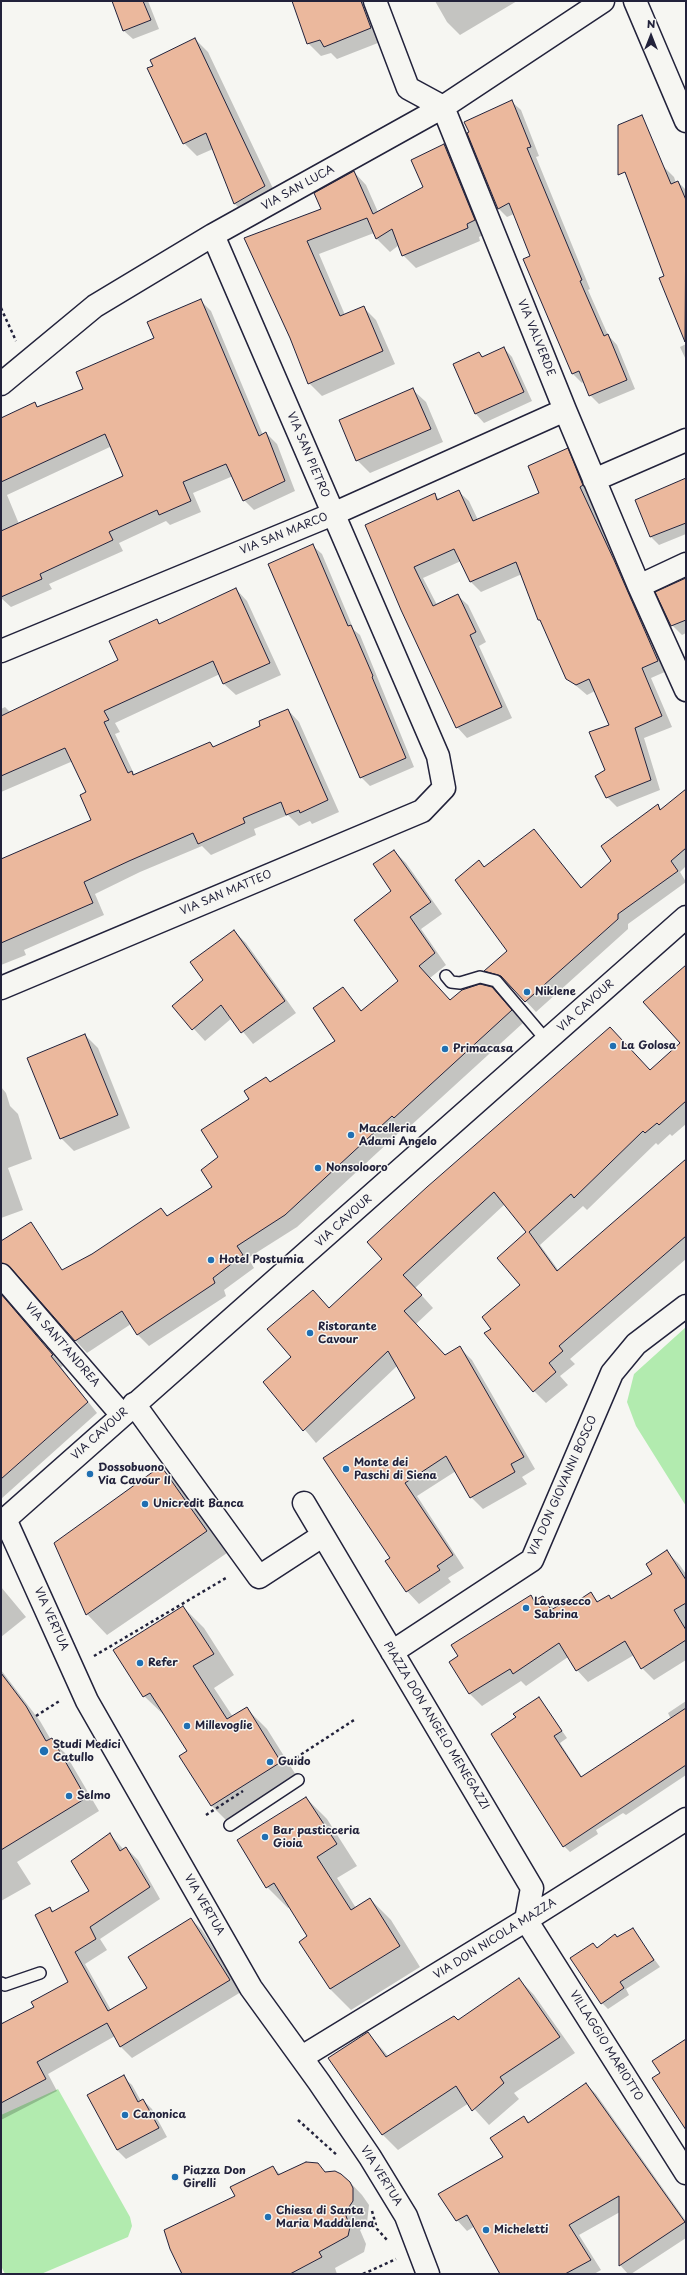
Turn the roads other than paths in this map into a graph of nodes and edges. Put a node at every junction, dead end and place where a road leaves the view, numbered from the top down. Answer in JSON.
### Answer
{"nodes":[{"id":1,"x":375,"y":1,"type":"edge"},
{"id":2,"x":603,"y":1,"type":"edge"},
{"id":3,"x":635,"y":1,"type":"edge"},
{"id":4,"x":443,"y":107,"type":"junction"},
{"id":5,"x":686,"y":120,"type":"edge"},
{"id":6,"x":213,"y":235,"type":"junction"},
{"id":7,"x":1,"y":384,"type":"edge"},
{"id":8,"x":565,"y":410,"type":"junction"},
{"id":9,"x":686,"y":440,"type":"edge"},
{"id":10,"x":594,"y":480,"type":"junction"},
{"id":11,"x":333,"y":514,"type":"junction"},
{"id":12,"x":686,"y":564,"type":"edge"},
{"id":13,"x":639,"y":586,"type":"junction"},
{"id":14,"x":1,"y":651,"type":"edge"},
{"id":15,"x":686,"y":690,"type":"edge"},
{"id":16,"x":444,"y":788,"type":"joint"},
{"id":17,"x":686,"y":917,"type":"edge"},
{"id":18,"x":446,"y":976,"type":"dead end"},
{"id":19,"x":1,"y":988,"type":"edge"},
{"id":20,"x":547,"y":1041,"type":"junction"},
{"id":21,"x":1,"y":1275,"type":"edge"},
{"id":22,"x":686,"y":1306,"type":"edge"},
{"id":23,"x":128,"y":1410,"type":"junction"},
{"id":24,"x":304,"y":1502,"type":"dead end"},
{"id":25,"x":3,"y":1521,"type":"edge"},
{"id":26,"x":322,"y":1536,"type":"junction"},
{"id":27,"x":392,"y":1652,"type":"junction"},
{"id":28,"x":298,"y":1780,"type":"dead end"},
{"id":29,"x":686,"y":1818,"type":"edge"},
{"id":30,"x":230,"y":1825,"type":"dead end"},
{"id":31,"x":526,"y":1920,"type":"junction"},
{"id":32,"x":40,"y":1973,"type":"dead end"},
{"id":33,"x":1,"y":1983,"type":"edge"},
{"id":34,"x":302,"y":2056,"type":"junction"},
{"id":35,"x":686,"y":2173,"type":"edge"},
{"id":36,"x":428,"y":2274,"type":"edge"}],
"edges":[{"from":1,"to":4,"type":"street"},
{"from":2,"to":4,"type":"street","name":"VIA SAN LUCA"},
{"from":3,"to":5,"type":"street"},
{"from":4,"to":6,"type":"street","name":"VIA SAN LUCA"},
{"from":4,"to":8,"type":"street","name":"VIA VALVERDE"},
{"from":6,"to":7,"type":"street","name":"VIA SAN LUCA"},
{"from":6,"to":11,"type":"street","name":"VIA SAN PIETRO"},
{"from":8,"to":10,"type":"street","name":"VIA VALVERDE"},
{"from":8,"to":11,"type":"street","name":"VIA SAN MARCO"},
{"from":9,"to":10,"type":"street"},
{"from":10,"to":13,"type":"street","name":"VIA VALVERDE"},
{"from":11,"to":14,"type":"street","name":"VIA SAN MARCO"},
{"from":11,"to":16,"type":"street","name":"VIA SAN PIETRO"},
{"from":12,"to":13,"type":"street"},
{"from":13,"to":15,"type":"street","name":"VIA VALVERDE"},
{"from":16,"to":19,"type":"street","name":"VIA SAN MATTEO"},
{"from":17,"to":20,"type":"street","name":"VIA CAVOUR"},
{"from":18,"to":20,"type":"lane"},
{"from":20,"to":23,"type":"street","name":"VIA CAVOUR"},
{"from":21,"to":23,"type":"street","name":"VIA SANT'ANDREA"},
{"from":22,"to":27,"type":"street","name":"VIA DON GIOVANNI BOSCO"},
{"from":23,"to":25,"type":"street","name":"VIA CAVOUR"},
{"from":23,"to":26,"type":"street"},
{"from":24,"to":26,"type":"street","name":"PIAZZA DON ANGELO MENEGAZZI"},
{"from":25,"to":34,"type":"street","name":"VIA VERTUA"},
{"from":26,"to":27,"type":"street","name":"PIAZZA DON ANGELO MENEGAZZI"},
{"from":27,"to":31,"type":"street","name":"PIAZZA DON ANGELO MENEGAZZI"},
{"from":28,"to":30,"type":"lane"},
{"from":29,"to":31,"type":"street","name":"VIA DON NICOLA MAZZA"},
{"from":31,"to":34,"type":"street","name":"VIA DON NICOLA MAZZA"},
{"from":31,"to":35,"type":"street","name":"VILLAGGIO MARIOTTO"},
{"from":32,"to":33,"type":"lane"},
{"from":34,"to":36,"type":"street","name":"VIA VERTUA"}]}
